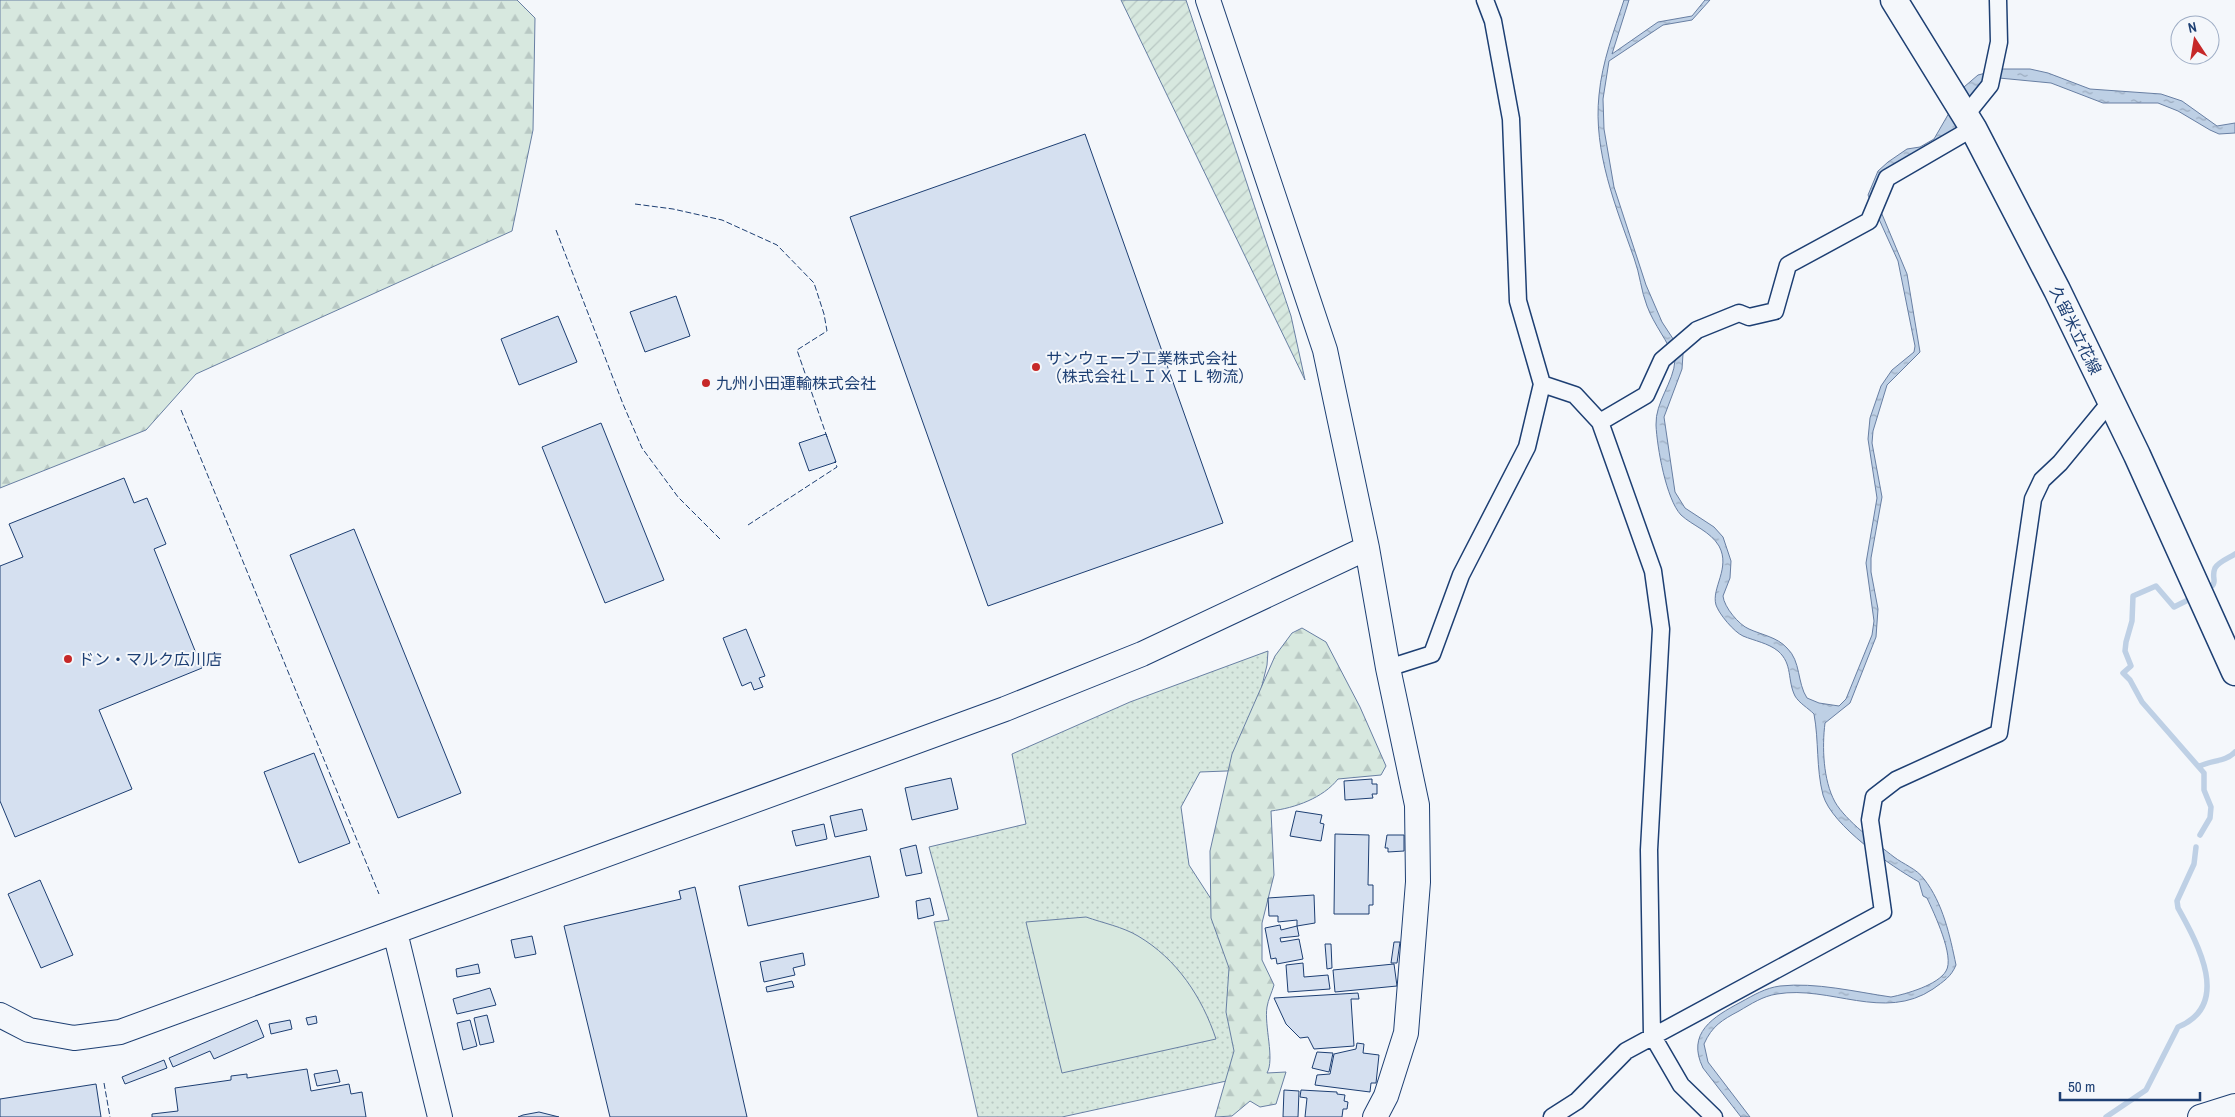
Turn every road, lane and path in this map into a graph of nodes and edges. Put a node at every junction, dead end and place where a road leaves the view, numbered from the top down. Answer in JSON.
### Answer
{"nodes":[{"id":1,"x":1208,"y":0,"type":"edge"},
{"id":2,"x":1485,"y":0,"type":"edge"},
{"id":3,"x":1894,"y":0,"type":"edge"},
{"id":4,"x":1998,"y":0,"type":"edge"},
{"id":5,"x":1969,"y":122,"type":"junction"},
{"id":6,"x":1542,"y":384,"type":"junction"},
{"id":7,"x":2111,"y":401,"type":"junction"},
{"id":8,"x":1600,"y":422,"type":"junction"},
{"id":9,"x":1367,"y":548,"type":"junction"},
{"id":10,"x":1388,"y":668,"type":"junction"},
{"id":11,"x":2235,"y":672,"type":"edge"},
{"id":12,"x":396,"y":932,"type":"junction"},
{"id":13,"x":0,"y":1015,"type":"edge"},
{"id":14,"x":1652,"y":1035,"type":"junction"},
{"id":15,"x":2235,"y":1106,"type":"edge"},
{"id":16,"x":440,"y":1117,"type":"edge"},
{"id":17,"x":1375,"y":1117,"type":"edge"},
{"id":18,"x":1552,"y":1117,"type":"edge"},
{"id":19,"x":1714,"y":1117,"type":"edge"},
{"id":20,"x":2200,"y":1117,"type":"edge"}],
"edges":[{"from":1,"to":9,"type":"street"},
{"from":2,"to":6,"type":"street"},
{"from":3,"to":5,"type":"main road","name":"久留米立花線"},
{"from":4,"to":5,"type":"street"},
{"from":5,"to":7,"type":"main road","name":"久留米立花線"},
{"from":5,"to":8,"type":"street"},
{"from":6,"to":8,"type":"street"},
{"from":6,"to":10,"type":"street"},
{"from":7,"to":11,"type":"main road","name":"久留米立花線"},
{"from":7,"to":14,"type":"street"},
{"from":8,"to":14,"type":"street"},
{"from":9,"to":10,"type":"street"},
{"from":9,"to":12,"type":"street"},
{"from":10,"to":17,"type":"street"},
{"from":12,"to":13,"type":"street"},
{"from":12,"to":16,"type":"street"},
{"from":14,"to":18,"type":"street"},
{"from":14,"to":19,"type":"street"},
{"from":15,"to":20,"type":"street"}]}
